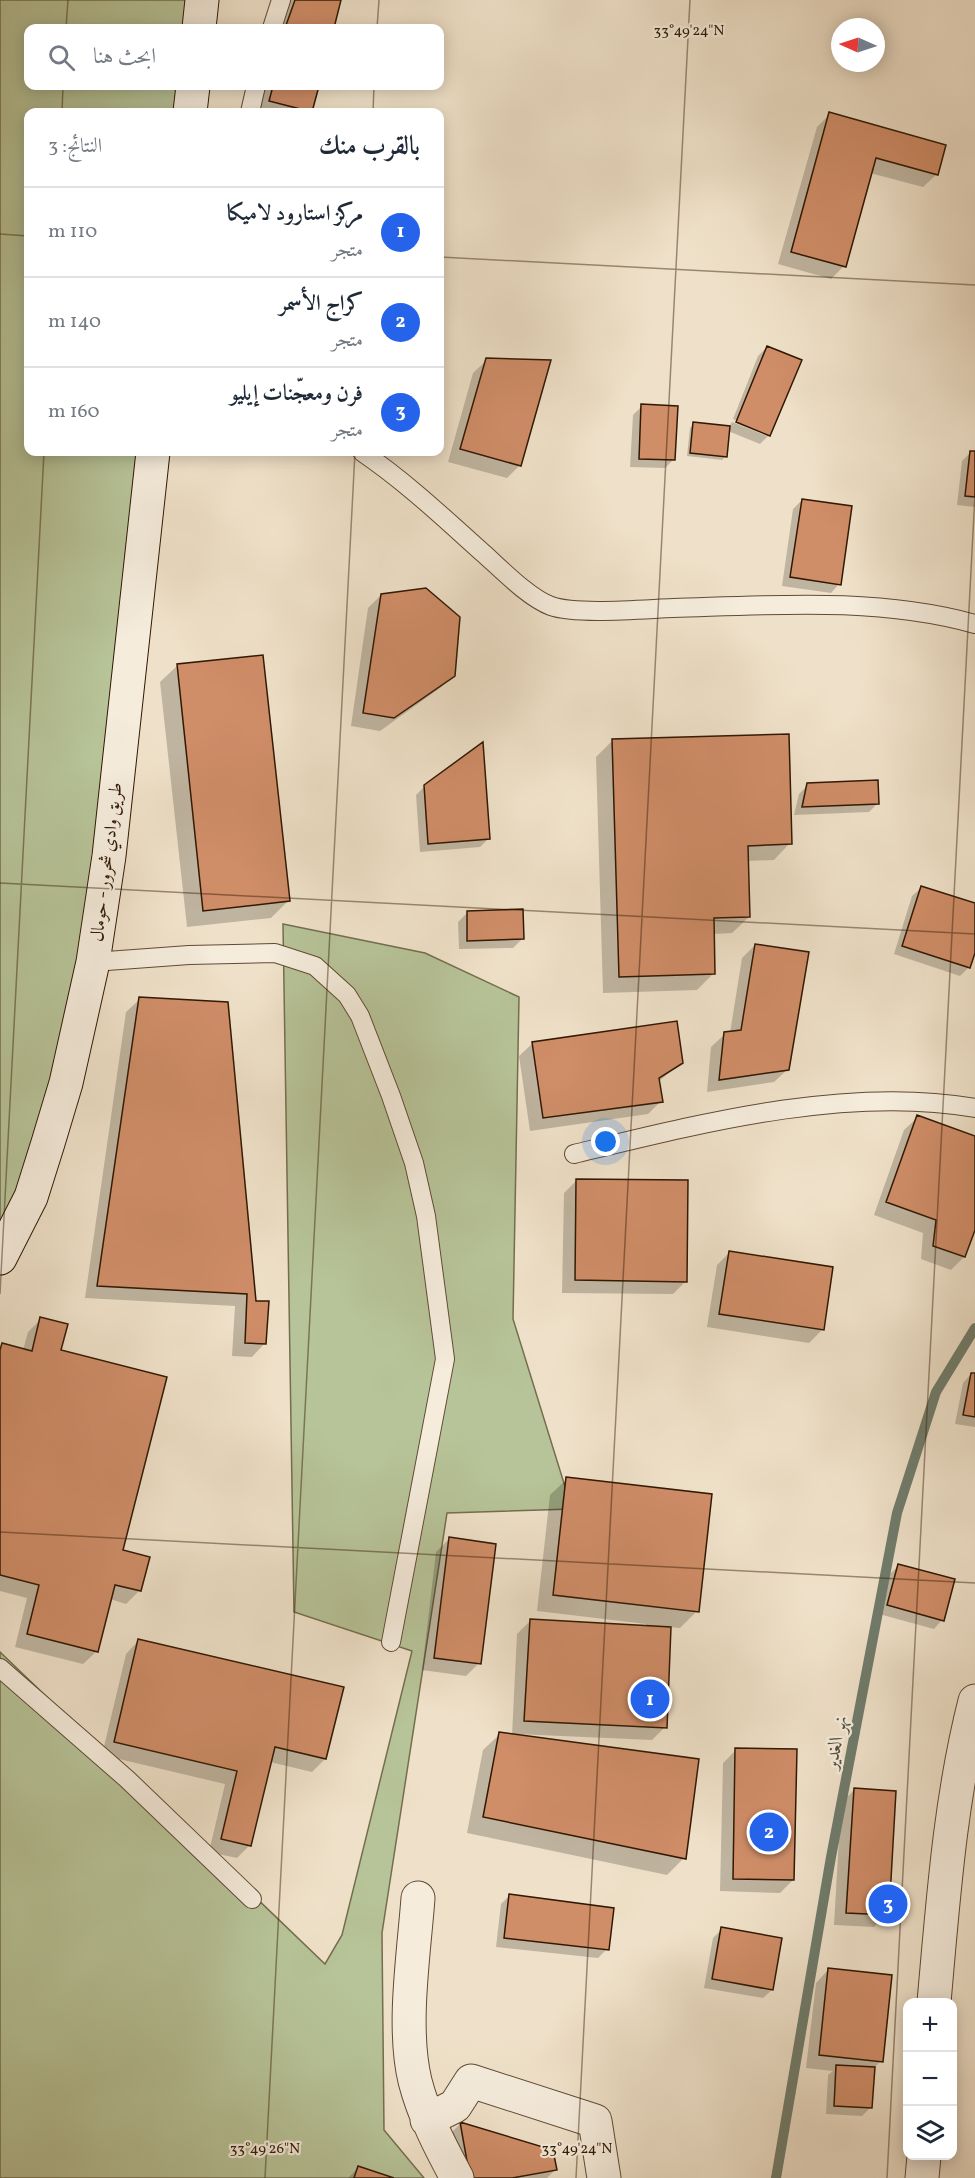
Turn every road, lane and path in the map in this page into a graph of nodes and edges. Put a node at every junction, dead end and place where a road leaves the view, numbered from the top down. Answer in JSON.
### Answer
{"nodes":[{"id":1,"x":202,"y":0,"type":"edge"},
{"id":2,"x":281,"y":0,"type":"edge"},
{"id":3,"x":199,"y":24,"type":"edge"},
{"id":4,"x":273,"y":24,"type":"edge"},
{"id":5,"x":193,"y":90,"type":"edge"},
{"id":6,"x":255,"y":90,"type":"edge"},
{"id":7,"x":190,"y":108,"type":"edge"},
{"id":8,"x":251,"y":108,"type":"edge"},
{"id":9,"x":153,"y":456,"type":"edge"},
{"id":10,"x":368,"y":456,"type":"edge"},
{"id":11,"x":975,"y":624,"type":"edge"},
{"id":12,"x":93,"y":962,"type":"junction"},
{"id":13,"x":975,"y":1108,"type":"edge"},
{"id":14,"x":574,"y":1154,"type":"dead end"},
{"id":15,"x":0,"y":1258,"type":"edge"},
{"id":16,"x":391,"y":1642,"type":"dead end"},
{"id":17,"x":0,"y":1668,"type":"edge"},
{"id":18,"x":975,"y":1701,"type":"edge"},
{"id":19,"x":970,"y":1743,"type":"edge"},
{"id":20,"x":418,"y":1898,"type":"dead end"},
{"id":21,"x":252,"y":1899,"type":"dead end"},
{"id":22,"x":934,"y":1998,"type":"edge"},
{"id":23,"x":427,"y":2120,"type":"junction"},
{"id":24,"x":924,"y":2160,"type":"edge"},
{"id":25,"x":457,"y":2178,"type":"edge"},
{"id":26,"x":604,"y":2178,"type":"edge"},
{"id":27,"x":922,"y":2178,"type":"edge"}],
"edges":[{"from":1,"to":3,"type":"main road"},
{"from":2,"to":4,"type":"lane"},
{"from":5,"to":7,"type":"main road"},
{"from":6,"to":8,"type":"lane"},
{"from":9,"to":12,"type":"main road","name":"طريق وادي شحرور - حومال"},
{"from":10,"to":11,"type":"lane"},
{"from":12,"to":15,"type":"main road","name":"طريق وادي شحرور - حومال"},
{"from":12,"to":16,"type":"lane"},
{"from":13,"to":14,"type":"lane"},
{"from":17,"to":21,"type":"lane"},
{"from":18,"to":19,"type":"main road"},
{"from":19,"to":22,"type":"main road"},
{"from":20,"to":23,"type":"main road"},
{"from":23,"to":25,"type":"main road"},
{"from":23,"to":26,"type":"main road"},
{"from":24,"to":27,"type":"main road"}]}
